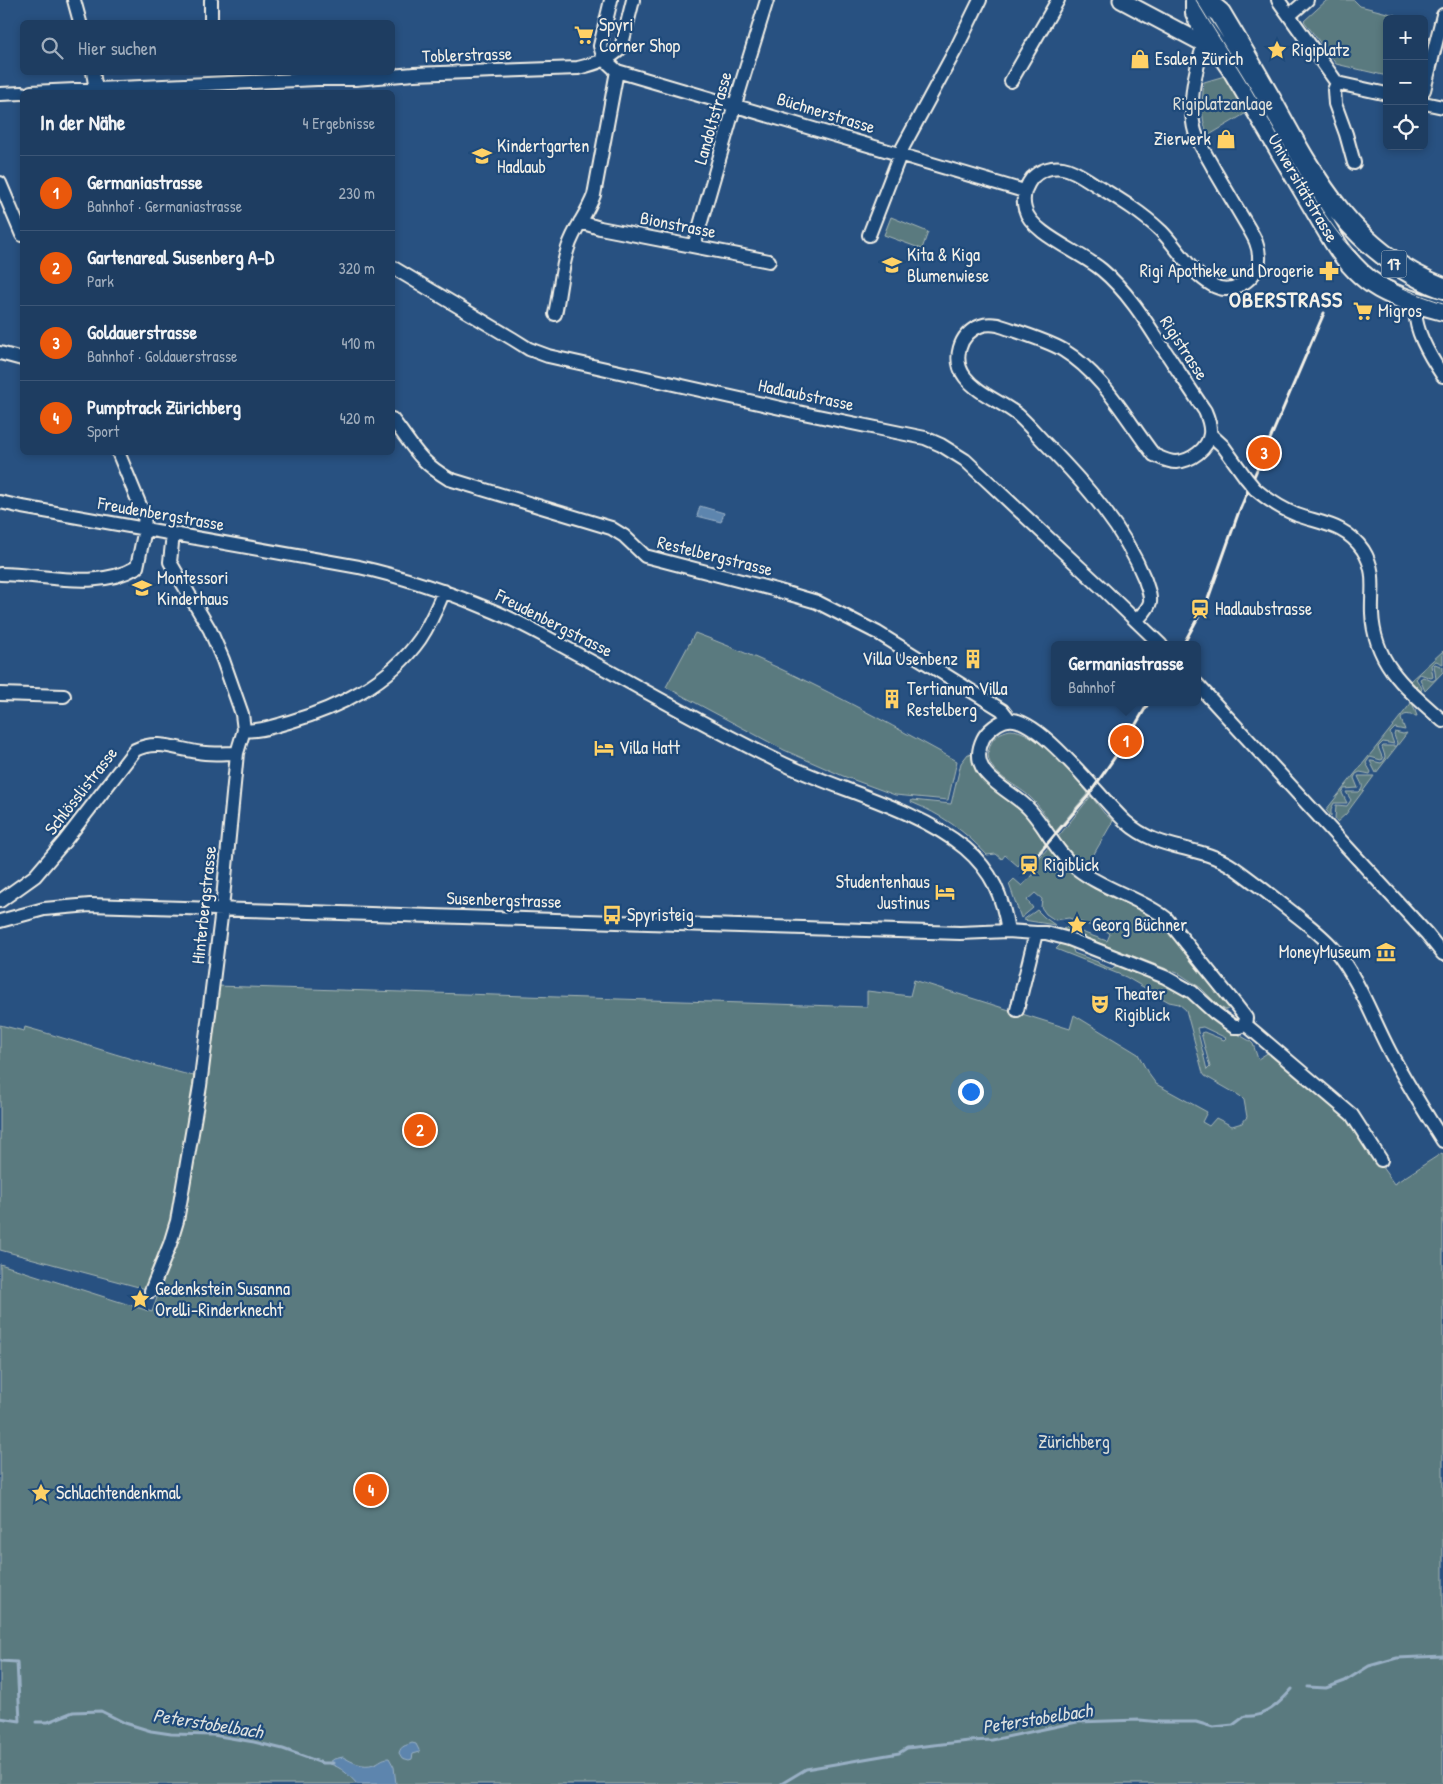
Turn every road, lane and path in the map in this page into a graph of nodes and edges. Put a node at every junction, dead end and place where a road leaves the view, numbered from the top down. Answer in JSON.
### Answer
{"nodes":[{"id":1,"x":74,"y":0,"type":"edge"},
{"id":2,"x":211,"y":0,"type":"edge"},
{"id":3,"x":611,"y":0,"type":"edge"},
{"id":4,"x":632,"y":0,"type":"edge"},
{"id":5,"x":767,"y":0,"type":"edge"},
{"id":6,"x":980,"y":0,"type":"edge"},
{"id":7,"x":1058,"y":0,"type":"edge"},
{"id":8,"x":1121,"y":0,"type":"edge"},
{"id":9,"x":1278,"y":0,"type":"edge"},
{"id":10,"x":1307,"y":0,"type":"edge"},
{"id":11,"x":1199,"y":4,"type":"edge"},
{"id":12,"x":1290,"y":15,"type":"junction"},
{"id":13,"x":1443,"y":15,"type":"edge"},
{"id":14,"x":79,"y":20,"type":"edge"},
{"id":15,"x":211,"y":20,"type":"edge"},
{"id":16,"x":1178,"y":31,"type":"junction"},
{"id":17,"x":1228,"y":55,"type":"junction"},
{"id":18,"x":604,"y":59,"type":"junction"},
{"id":19,"x":617,"y":70,"type":"junction"},
{"id":20,"x":395,"y":73,"type":"edge"},
{"id":21,"x":1428,"y":74,"type":"edge"},
{"id":22,"x":94,"y":75,"type":"edge"},
{"id":23,"x":322,"y":75,"type":"edge"},
{"id":24,"x":212,"y":78,"type":"edge"},
{"id":25,"x":1010,"y":81,"type":"dead end"},
{"id":26,"x":1337,"y":83,"type":"junction"},
{"id":27,"x":96,"y":90,"type":"joint"},
{"id":28,"x":143,"y":90,"type":"edge"},
{"id":29,"x":20,"y":93,"type":"edge"},
{"id":30,"x":1383,"y":93,"type":"edge"},
{"id":31,"x":0,"y":94,"type":"edge"},
{"id":32,"x":735,"y":104,"type":"junction"},
{"id":33,"x":1428,"y":104,"type":"edge"},
{"id":34,"x":1443,"y":107,"type":"edge"},
{"id":35,"x":900,"y":153,"type":"junction"},
{"id":36,"x":1354,"y":162,"type":"dead end"},
{"id":37,"x":0,"y":183,"type":"edge"},
{"id":38,"x":1024,"y":191,"type":"junction"},
{"id":39,"x":580,"y":222,"type":"junction"},
{"id":40,"x":20,"y":229,"type":"edge"},
{"id":41,"x":869,"y":235,"type":"dead end"},
{"id":42,"x":694,"y":246,"type":"junction"},
{"id":43,"x":770,"y":261,"type":"dead end"},
{"id":44,"x":395,"y":269,"type":"edge"},
{"id":45,"x":1443,"y":288,"type":"edge"},
{"id":46,"x":1417,"y":304,"type":"junction"},
{"id":47,"x":1443,"y":310,"type":"edge"},
{"id":48,"x":555,"y":314,"type":"dead end"},
{"id":49,"x":0,"y":353,"type":"edge"},
{"id":50,"x":20,"y":358,"type":"edge"},
{"id":51,"x":1443,"y":376,"type":"edge"},
{"id":52,"x":395,"y":423,"type":"edge"},
{"id":53,"x":1210,"y":434,"type":"junction"},
{"id":54,"x":119,"y":455,"type":"edge"},
{"id":55,"x":0,"y":502,"type":"edge"},
{"id":56,"x":145,"y":529,"type":"junction"},
{"id":57,"x":173,"y":534,"type":"junction"},
{"id":58,"x":0,"y":574,"type":"edge"},
{"id":59,"x":444,"y":591,"type":"junction"},
{"id":60,"x":1136,"y":620,"type":"junction"},
{"id":61,"x":1156,"y":641,"type":"edge"},
{"id":62,"x":1201,"y":688,"type":"edge"},
{"id":63,"x":0,"y":694,"type":"edge"},
{"id":64,"x":64,"y":696,"type":"dead end"},
{"id":65,"x":1009,"y":719,"type":"junction"},
{"id":66,"x":1443,"y":721,"type":"edge"},
{"id":67,"x":244,"y":730,"type":"junction"},
{"id":68,"x":237,"y":753,"type":"junction"},
{"id":69,"x":0,"y":901,"type":"edge"},
{"id":70,"x":222,"y":909,"type":"junction"},
{"id":71,"x":0,"y":921,"type":"edge"},
{"id":72,"x":1008,"y":931,"type":"junction"},
{"id":73,"x":1036,"y":933,"type":"junction"},
{"id":74,"x":1443,"y":954,"type":"edge"},
{"id":75,"x":1017,"y":1010,"type":"dead end"},
{"id":76,"x":1245,"y":1024,"type":"junction"},
{"id":77,"x":1443,"y":1141,"type":"edge"},
{"id":78,"x":1381,"y":1160,"type":"dead end"},
{"id":79,"x":151,"y":1292,"type":"dead end"}],
"edges":[{"from":1,"to":14,"type":"street"},
{"from":2,"to":15,"type":"street"},
{"from":3,"to":18,"type":"street"},
{"from":4,"to":18,"type":"street"},
{"from":5,"to":32,"type":"street","name":"Landoltstrasse"},
{"from":6,"to":35,"type":"street"},
{"from":7,"to":25,"type":"street"},
{"from":8,"to":16,"type":"street"},
{"from":9,"to":12,"type":"street"},
{"from":10,"to":12,"type":"street"},
{"from":11,"to":16,"type":"street"},
{"from":11,"to":17,"type":"main road","name":"Universitätstrasse","number":"17"},
{"from":11,"to":17,"type":"main road","name":"Universitätstrasse","number":"17"},
{"from":12,"to":26,"type":"street"},
{"from":13,"to":21,"type":"street"},
{"from":16,"to":17,"type":"street"},
{"from":17,"to":38,"type":"street"},
{"from":17,"to":45,"type":"main road","name":"Universitätstrasse","number":"17"},
{"from":17,"to":46,"type":"main road","name":"Universitätstrasse","number":"17"},
{"from":18,"to":19,"type":"street"},
{"from":18,"to":20,"type":"street","name":"Toblerstrasse"},
{"from":19,"to":32,"type":"street","name":"Büchnerstrasse"},
{"from":19,"to":39,"type":"street"},
{"from":22,"to":27,"type":"street"},
{"from":23,"to":24,"type":"street","name":"Toblerstrasse"},
{"from":24,"to":28,"type":"street","name":"Toblerstrasse"},
{"from":26,"to":30,"type":"street"},
{"from":26,"to":36,"type":"street"},
{"from":27,"to":28,"type":"street","name":"Toblerstrasse"},
{"from":29,"to":31,"type":"street"},
{"from":32,"to":35,"type":"street","name":"Büchnerstrasse"},
{"from":32,"to":42,"type":"street","name":"Landoltstrasse"},
{"from":33,"to":34,"type":"street"},
{"from":35,"to":38,"type":"street","name":"Büchnerstrasse"},
{"from":35,"to":41,"type":"street"},
{"from":37,"to":40,"type":"street"},
{"from":38,"to":53,"type":"street","name":"Rigistrasse"},
{"from":39,"to":42,"type":"street","name":"Bionstrasse"},
{"from":39,"to":48,"type":"street"},
{"from":42,"to":43,"type":"street","name":"Bionstrasse"},
{"from":44,"to":60,"type":"street","name":"Hadlaubstrasse"},
{"from":46,"to":47,"type":"main road","number":"17"},
{"from":46,"to":51,"type":"street"},
{"from":49,"to":50,"type":"street"},
{"from":52,"to":65,"type":"street","name":"Restelbergstrasse"},
{"from":53,"to":60,"type":"street"},
{"from":53,"to":66,"type":"street","bridge":true},
{"from":54,"to":56,"type":"street"},
{"from":55,"to":56,"type":"street","name":"Freudenbergstrasse"},
{"from":56,"to":57,"type":"street","name":"Freudenbergstrasse"},
{"from":56,"to":58,"type":"street"},
{"from":57,"to":59,"type":"street","name":"Freudenbergstrasse"},
{"from":57,"to":67,"type":"street","name":"Hinterbergstrasse"},
{"from":59,"to":67,"type":"street"},
{"from":59,"to":72,"type":"street","name":"Freudenbergstrasse"},
{"from":60,"to":61,"type":"street","name":"Hadlaubstrasse"},
{"from":62,"to":74,"type":"street"},
{"from":63,"to":64,"type":"street"},
{"from":65,"to":76,"type":"street"},
{"from":65,"to":77,"type":"street","name":"Restelbergstrasse"},
{"from":67,"to":68,"type":"street","name":"Hinterbergstrasse"},
{"from":68,"to":69,"type":"street","name":"Schlösslistrasse"},
{"from":68,"to":70,"type":"street","name":"Hinterbergstrasse"},
{"from":70,"to":71,"type":"street","name":"Susenbergstrasse"},
{"from":70,"to":72,"type":"street","name":"Susenbergstrasse"},
{"from":70,"to":79,"type":"street","name":"Hinterbergstrasse"},
{"from":72,"to":73,"type":"street","name":"Susenbergstrasse"},
{"from":73,"to":75,"type":"street"},
{"from":73,"to":76,"type":"street","name":"Susenbergstrasse"},
{"from":76,"to":78,"type":"street"}]}
